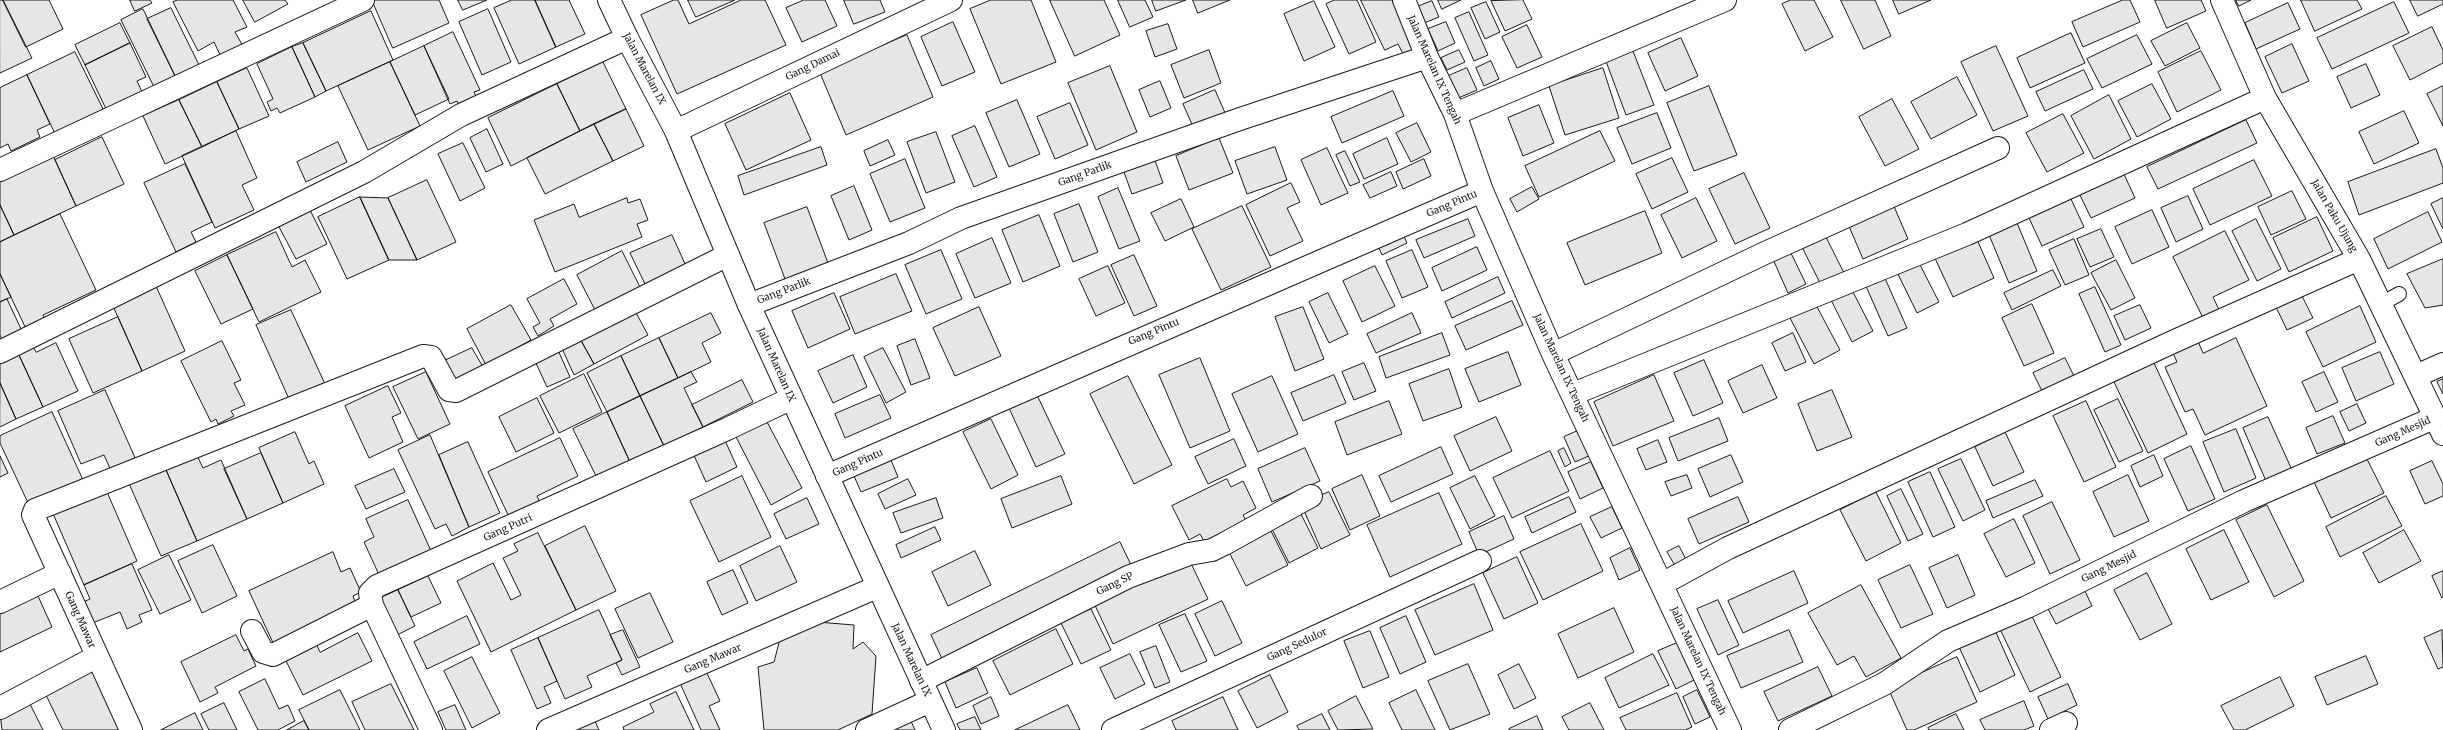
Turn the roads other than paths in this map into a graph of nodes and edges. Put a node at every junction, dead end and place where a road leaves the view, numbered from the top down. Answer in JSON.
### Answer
{"nodes":[{"id":1,"x":363,"y":0,"type":"edge"},
{"id":2,"x":610,"y":0,"type":"edge"},
{"id":3,"x":951,"y":0,"type":"edge"},
{"id":4,"x":1404,"y":0,"type":"edge"},
{"id":5,"x":1725,"y":0,"type":"edge"},
{"id":6,"x":2222,"y":0,"type":"edge"},
{"id":7,"x":1698,"y":5,"type":"edge"},
{"id":8,"x":627,"y":38,"type":"junction"},
{"id":9,"x":1427,"y":57,"type":"junction"},
{"id":10,"x":2265,"y":98,"type":"junction"},
{"id":11,"x":1455,"y":114,"type":"junction"},
{"id":12,"x":676,"y":131,"type":"junction"},
{"id":13,"x":1998,"y":148,"type":"dead end"},
{"id":14,"x":0,"y":170,"type":"edge"},
{"id":15,"x":1482,"y":191,"type":"junction"},
{"id":16,"x":728,"y":255,"type":"junction"},
{"id":17,"x":2359,"y":259,"type":"junction"},
{"id":18,"x":749,"y":305,"type":"junction"},
{"id":19,"x":0,"y":352,"type":"edge"},
{"id":20,"x":1553,"y":354,"type":"junction"},
{"id":21,"x":2443,"y":364,"type":"edge"},
{"id":22,"x":2416,"y":376,"type":"junction"},
{"id":23,"x":1573,"y":394,"type":"junction"},
{"id":24,"x":790,"y":398,"type":"junction"},
{"id":25,"x":2439,"y":426,"type":"edge"},
{"id":26,"x":827,"y":476,"type":"junction"},
{"id":27,"x":1311,"y":496,"type":"dead end"},
{"id":28,"x":1480,"y":561,"type":"dead end"},
{"id":29,"x":60,"y":573,"type":"junction"},
{"id":30,"x":1662,"y":584,"type":"junction"},
{"id":31,"x":877,"y":587,"type":"junction"},
{"id":32,"x":0,"y":602,"type":"edge"},
{"id":33,"x":372,"y":605,"type":"junction"},
{"id":34,"x":252,"y":632,"type":"dead end"},
{"id":35,"x":96,"y":657,"type":"junction"},
{"id":36,"x":921,"y":681,"type":"junction"},
{"id":37,"x":930,"y":701,"type":"junction"},
{"id":38,"x":0,"y":708,"type":"edge"},
{"id":39,"x":131,"y":730,"type":"edge"},
{"id":40,"x":431,"y":730,"type":"edge"},
{"id":41,"x":548,"y":730,"type":"edge"},
{"id":42,"x":867,"y":730,"type":"edge"},
{"id":43,"x":944,"y":730,"type":"edge"},
{"id":44,"x":1113,"y":730,"type":"edge"},
{"id":45,"x":1730,"y":730,"type":"edge"},
{"id":46,"x":1790,"y":730,"type":"edge"}],
"edges":[{"from":1,"to":14,"type":"street"},
{"from":2,"to":8,"type":"street","name":"Jalan Marelan IX"},
{"from":3,"to":12,"type":"street","name":"Gang Damai"},
{"from":4,"to":9,"type":"street","name":"Jalan Marelan IX Tengah"},
{"from":5,"to":7,"type":"street"},
{"from":6,"to":10,"type":"street","name":"Jalan Paku Ujung"},
{"from":7,"to":11,"type":"street"},
{"from":8,"to":12,"type":"street","name":"Jalan Marelan IX"},
{"from":8,"to":19,"type":"street"},
{"from":9,"to":11,"type":"street","name":"Jalan Marelan IX Tengah"},
{"from":9,"to":18,"type":"street","name":"Gang Parlik"},
{"from":10,"to":17,"type":"street","name":"Jalan Paku Ujung"},
{"from":10,"to":23,"type":"street"},
{"from":11,"to":15,"type":"street","name":"Jalan Marelan IX Tengah"},
{"from":12,"to":16,"type":"street","name":"Jalan Marelan IX"},
{"from":13,"to":20,"type":"street"},
{"from":15,"to":20,"type":"street","name":"Jalan Marelan IX Tengah"},
{"from":15,"to":26,"type":"street","name":"Gang Pintu"},
{"from":16,"to":18,"type":"street","name":"Jalan Marelan IX"},
{"from":16,"to":29,"type":"street","name":"Gang Mawar"},
{"from":17,"to":22,"type":"street","name":"Jalan Paku Ujung"},
{"from":17,"to":30,"type":"street"},
{"from":18,"to":24,"type":"street","name":"Jalan Marelan IX"},
{"from":20,"to":23,"type":"street","name":"Jalan Marelan IX Tengah"},
{"from":21,"to":22,"type":"street"},
{"from":22,"to":25,"type":"street","name":"Jalan Paku Ujung"},
{"from":23,"to":30,"type":"street","name":"Jalan Marelan IX Tengah"},
{"from":24,"to":26,"type":"street","name":"Jalan Marelan IX"},
{"from":24,"to":33,"type":"street","name":"Gang Putri"},
{"from":25,"to":46,"type":"street","name":"Gang Mesjid"},
{"from":26,"to":31,"type":"street","name":"Jalan Marelan IX"},
{"from":27,"to":36,"type":"street","name":"Gang SP"},
{"from":28,"to":44,"type":"street","name":"Gang Sedulor"},
{"from":29,"to":32,"type":"street"},
{"from":29,"to":35,"type":"street","name":"Gang Mawar"},
{"from":30,"to":45,"type":"street","name":"Jalan Marelan IX Tengah"},
{"from":31,"to":36,"type":"street","name":"Jalan Marelan IX"},
{"from":31,"to":41,"type":"street","name":"Gang Mawar"},
{"from":33,"to":34,"type":"street"},
{"from":33,"to":40,"type":"street"},
{"from":35,"to":38,"type":"street"},
{"from":35,"to":39,"type":"street","name":"Gang Mawar"},
{"from":36,"to":37,"type":"street","name":"Jalan Marelan IX"},
{"from":37,"to":42,"type":"street"},
{"from":37,"to":43,"type":"street","name":"Jalan Marelan IX"}]}
